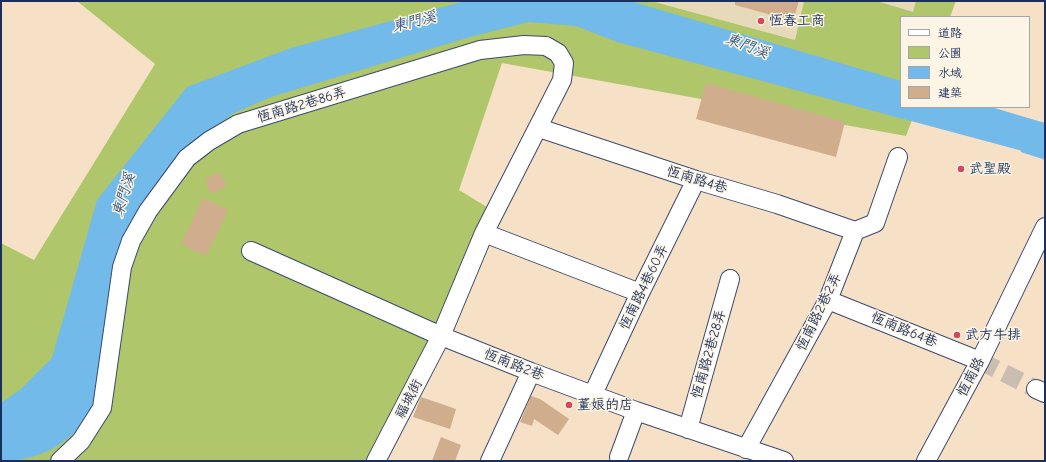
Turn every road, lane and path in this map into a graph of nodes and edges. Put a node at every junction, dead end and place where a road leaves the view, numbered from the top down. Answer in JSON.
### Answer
{"nodes":[{"id":1,"x":538,"y":128,"type":"junction"},
{"id":2,"x":898,"y":157,"type":"dead end"},
{"id":3,"x":696,"y":180,"type":"junction"},
{"id":4,"x":1045,"y":227,"type":"edge"},
{"id":5,"x":855,"y":231,"type":"junction"},
{"id":6,"x":484,"y":233,"type":"junction"},
{"id":7,"x":251,"y":251,"type":"dead end"},
{"id":8,"x":730,"y":279,"type":"dead end"},
{"id":9,"x":640,"y":293,"type":"junction"},
{"id":10,"x":828,"y":300,"type":"junction"},
{"id":11,"x":441,"y":336,"type":"junction"},
{"id":12,"x":980,"y":361,"type":"junction"},
{"id":13,"x":531,"y":372,"type":"junction"},
{"id":14,"x":593,"y":394,"type":"junction"},
{"id":15,"x":636,"y":411,"type":"junction"},
{"id":16,"x":688,"y":429,"type":"junction"},
{"id":17,"x":746,"y":449,"type":"junction"},
{"id":18,"x":619,"y":457,"type":"dead end"},
{"id":19,"x":60,"y":461,"type":"edge"},
{"id":20,"x":376,"y":461,"type":"edge"},
{"id":21,"x":490,"y":461,"type":"edge"},
{"id":22,"x":784,"y":461,"type":"edge"},
{"id":23,"x":926,"y":461,"type":"edge"}],
"edges":[{"from":1,"to":3,"type":"street","name":"恆南路4巷"},
{"from":1,"to":6,"type":"street","name":"恆南路2巷86弄"},
{"from":1,"to":19,"type":"street","name":"恆南路2巷86弄"},
{"from":2,"to":5,"type":"street"},
{"from":3,"to":5,"type":"street","name":"恆南路4巷"},
{"from":3,"to":9,"type":"street","name":"恆南路4巷60弄"},
{"from":4,"to":12,"type":"street","name":"恆南路"},
{"from":5,"to":10,"type":"street","name":"恆南路2巷2弄"},
{"from":6,"to":9,"type":"street"},
{"from":6,"to":11,"type":"street","name":"恆南路2巷86弄"},
{"from":7,"to":11,"type":"street","name":"恆南路2巷"},
{"from":8,"to":16,"type":"street","name":"恆南路2巷28弄"},
{"from":9,"to":14,"type":"street","name":"恆南路4巷60弄"},
{"from":10,"to":12,"type":"street","name":"恆南路64巷"},
{"from":10,"to":17,"type":"street","name":"恆南路2巷2弄"},
{"from":11,"to":13,"type":"street","name":"恆南路2巷"},
{"from":11,"to":20,"type":"street","name":"福城街"},
{"from":12,"to":23,"type":"street","name":"恆南路"},
{"from":13,"to":14,"type":"street","name":"恆南路2巷"},
{"from":13,"to":21,"type":"street"},
{"from":14,"to":15,"type":"street","name":"恆南路2巷"},
{"from":15,"to":16,"type":"street","name":"恆南路2巷"},
{"from":15,"to":18,"type":"street"},
{"from":16,"to":17,"type":"street","name":"恆南路2巷"},
{"from":17,"to":22,"type":"street","name":"恆南路2巷"}]}
